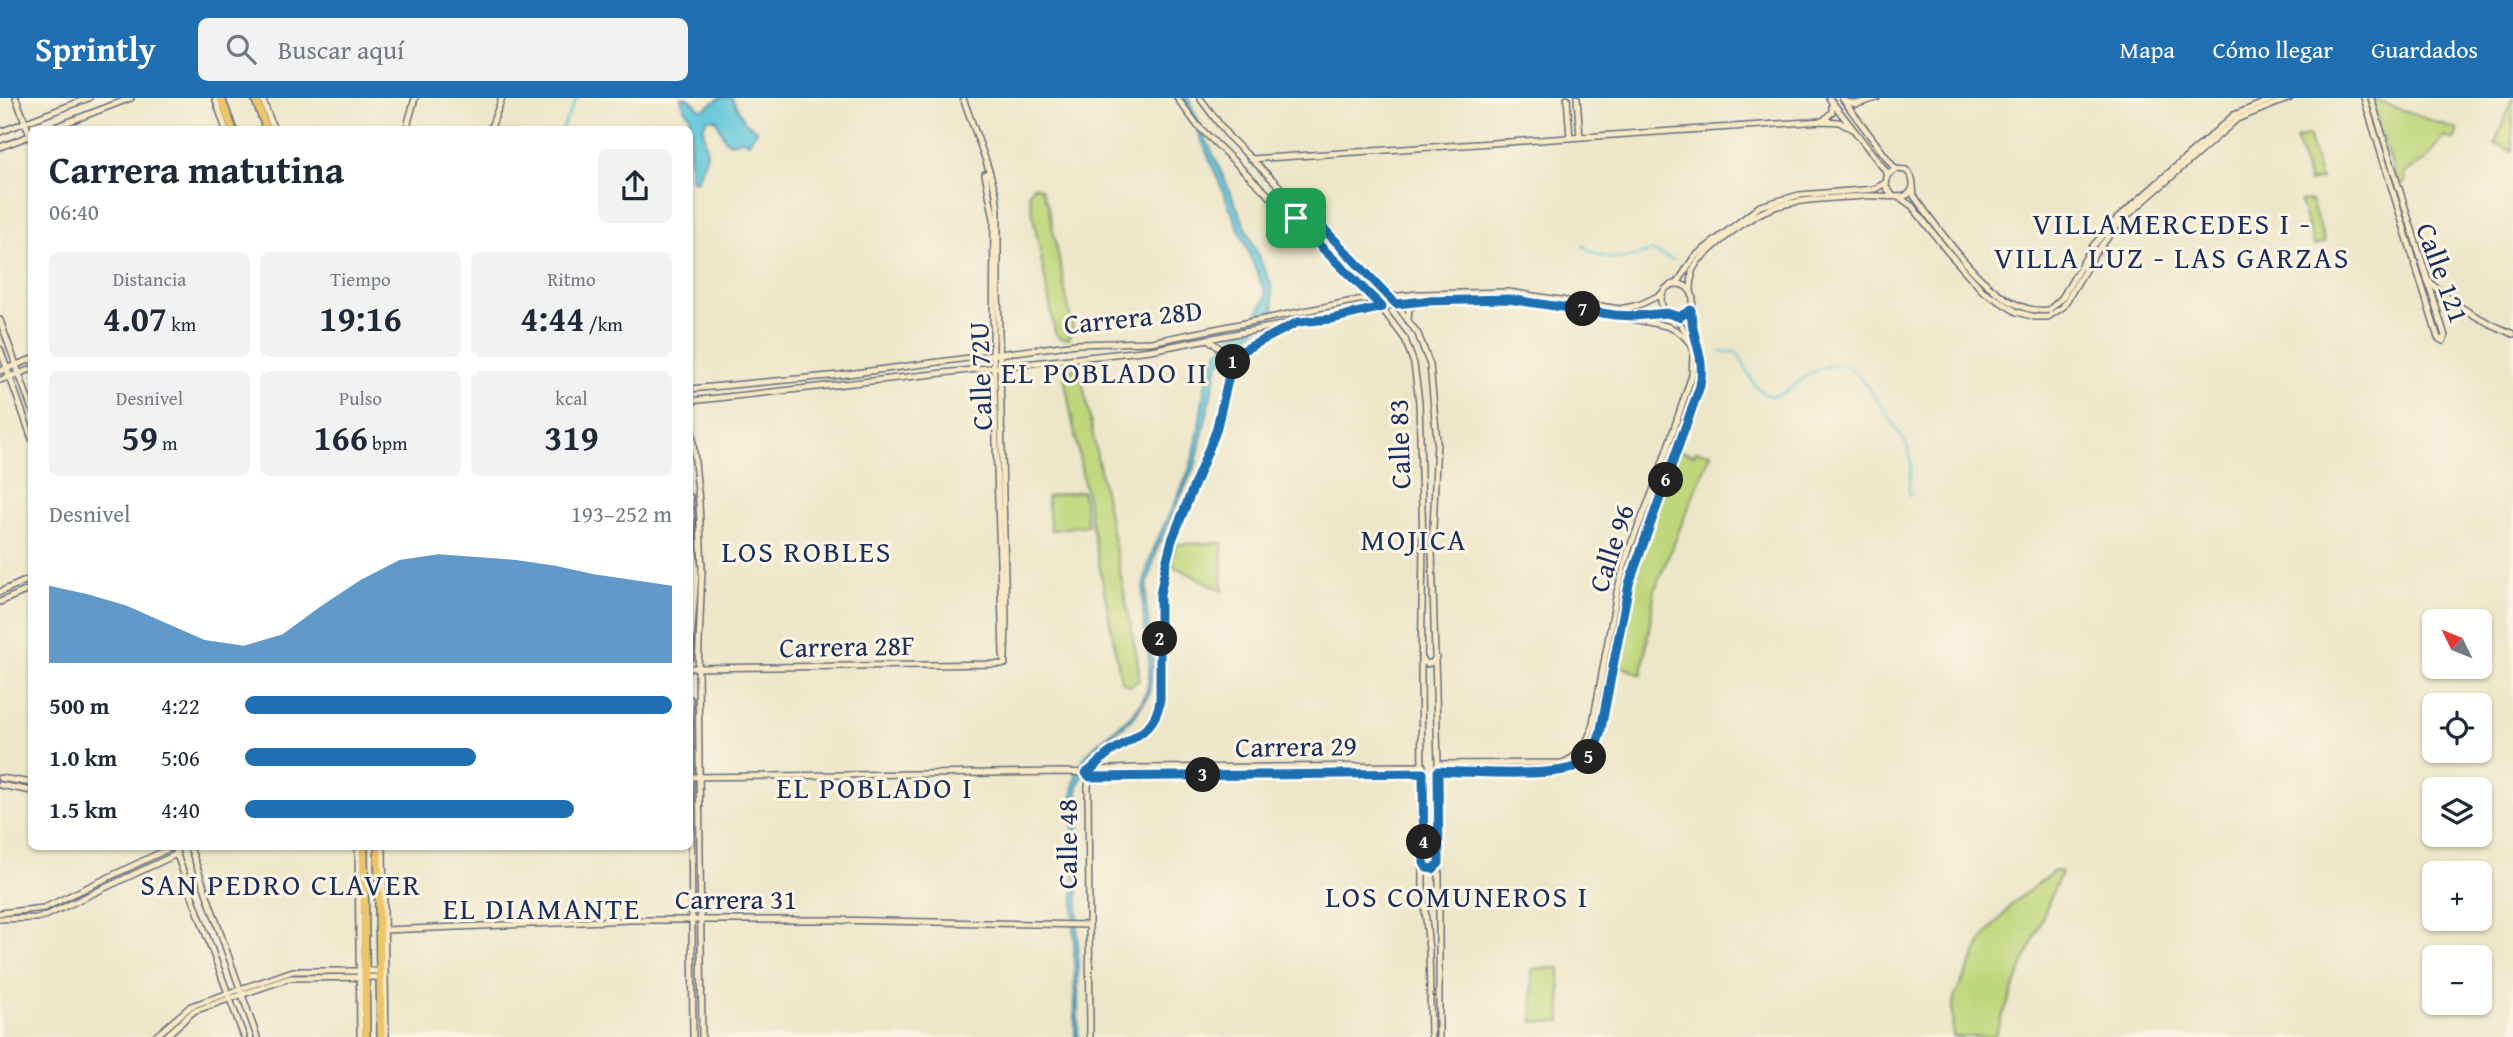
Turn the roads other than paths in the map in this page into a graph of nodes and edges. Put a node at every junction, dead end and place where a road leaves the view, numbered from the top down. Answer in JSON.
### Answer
{"nodes":[{"id":1,"x":16,"y":98,"type":"edge"},
{"id":2,"x":89,"y":98,"type":"edge"},
{"id":3,"x":131,"y":98,"type":"edge"},
{"id":4,"x":215,"y":98,"type":"edge"},
{"id":5,"x":222,"y":98,"type":"edge"},
{"id":6,"x":255,"y":98,"type":"edge"},
{"id":7,"x":262,"y":98,"type":"edge"},
{"id":8,"x":415,"y":98,"type":"edge"},
{"id":9,"x":502,"y":98,"type":"edge"},
{"id":10,"x":963,"y":98,"type":"edge"},
{"id":11,"x":1177,"y":98,"type":"edge"},
{"id":12,"x":1200,"y":98,"type":"edge"},
{"id":13,"x":1567,"y":98,"type":"edge"},
{"id":14,"x":1577,"y":98,"type":"edge"},
{"id":15,"x":1877,"y":98,"type":"edge"},
{"id":16,"x":2276,"y":98,"type":"edge"},
{"id":17,"x":2290,"y":98,"type":"edge"},
{"id":18,"x":2364,"y":98,"type":"edge"},
{"id":19,"x":2371,"y":98,"type":"edge"},
{"id":20,"x":1830,"y":99,"type":"edge"},
{"id":21,"x":1844,"y":100,"type":"edge"},
{"id":22,"x":1857,"y":104,"type":"junction"},
{"id":23,"x":1855,"y":114,"type":"junction"},
{"id":24,"x":1823,"y":121,"type":"junction"},
{"id":25,"x":25,"y":122,"type":"junction"},
{"id":26,"x":58,"y":126,"type":"edge"},
{"id":27,"x":225,"y":126,"type":"edge"},
{"id":28,"x":232,"y":126,"type":"edge"},
{"id":29,"x":266,"y":126,"type":"edge"},
{"id":30,"x":272,"y":126,"type":"edge"},
{"id":31,"x":407,"y":126,"type":"edge"},
{"id":32,"x":492,"y":126,"type":"edge"},
{"id":33,"x":1852,"y":129,"type":"junction"},
{"id":34,"x":28,"y":130,"type":"edge"},
{"id":35,"x":0,"y":132,"type":"edge"},
{"id":36,"x":1570,"y":138,"type":"junction"},
{"id":37,"x":1580,"y":138,"type":"junction"},
{"id":38,"x":28,"y":139,"type":"edge"},
{"id":39,"x":0,"y":147,"type":"edge"},
{"id":40,"x":1251,"y":159,"type":"junction"},
{"id":41,"x":1895,"y":169,"type":"junction"},
{"id":42,"x":988,"y":174,"type":"junction"},
{"id":43,"x":1888,"y":174,"type":"junction"},
{"id":44,"x":1885,"y":183,"type":"junction"},
{"id":45,"x":1913,"y":186,"type":"junction"},
{"id":46,"x":1892,"y":195,"type":"junction"},
{"id":47,"x":1899,"y":197,"type":"junction"},
{"id":48,"x":1291,"y":198,"type":"junction"},
{"id":49,"x":1281,"y":206,"type":"junction"},
{"id":50,"x":1310,"y":215,"type":"junction"},
{"id":51,"x":1297,"y":223,"type":"junction"},
{"id":52,"x":2425,"y":276,"type":"junction"},
{"id":53,"x":1677,"y":284,"type":"junction"},
{"id":54,"x":1691,"y":291,"type":"junction"},
{"id":55,"x":1662,"y":294,"type":"junction"},
{"id":56,"x":1389,"y":296,"type":"junction"},
{"id":57,"x":1374,"y":298,"type":"junction"},
{"id":58,"x":1420,"y":302,"type":"junction"},
{"id":59,"x":1396,"y":304,"type":"junction"},
{"id":60,"x":1382,"y":307,"type":"junction"},
{"id":61,"x":1691,"y":310,"type":"junction"},
{"id":62,"x":1620,"y":312,"type":"junction"},
{"id":63,"x":1667,"y":313,"type":"junction"},
{"id":64,"x":2047,"y":314,"type":"junction"},
{"id":65,"x":1676,"y":317,"type":"junction"},
{"id":66,"x":0,"y":320,"type":"edge"},
{"id":67,"x":1408,"y":320,"type":"junction"},
{"id":68,"x":1298,"y":322,"type":"junction"},
{"id":69,"x":2513,"y":334,"type":"edge"},
{"id":70,"x":1208,"y":339,"type":"junction"},
{"id":71,"x":1692,"y":346,"type":"junction"},
{"id":72,"x":0,"y":349,"type":"edge"},
{"id":73,"x":1001,"y":353,"type":"junction"},
{"id":74,"x":993,"y":354,"type":"junction"},
{"id":75,"x":1230,"y":358,"type":"junction"},
{"id":76,"x":28,"y":360,"type":"edge"},
{"id":77,"x":16,"y":365,"type":"junction"},
{"id":78,"x":1001,"y":366,"type":"junction"},
{"id":79,"x":993,"y":367,"type":"junction"},
{"id":80,"x":7,"y":369,"type":"junction"},
{"id":81,"x":0,"y":371,"type":"edge"},
{"id":82,"x":28,"y":371,"type":"edge"},
{"id":83,"x":19,"y":374,"type":"junction"},
{"id":84,"x":10,"y":377,"type":"junction"},
{"id":85,"x":0,"y":380,"type":"edge"},
{"id":86,"x":693,"y":389,"type":"edge"},
{"id":87,"x":1418,"y":391,"type":"junction"},
{"id":88,"x":1434,"y":392,"type":"junction"},
{"id":89,"x":28,"y":399,"type":"edge"},
{"id":90,"x":693,"y":401,"type":"edge"},
{"id":91,"x":1420,"y":413,"type":"junction"},
{"id":92,"x":1436,"y":413,"type":"junction"},
{"id":93,"x":28,"y":428,"type":"edge"},
{"id":94,"x":693,"y":442,"type":"edge"},
{"id":95,"x":699,"y":502,"type":"junction"},
{"id":96,"x":693,"y":504,"type":"edge"},
{"id":97,"x":693,"y":540,"type":"edge"},
{"id":98,"x":28,"y":580,"type":"edge"},
{"id":99,"x":28,"y":590,"type":"edge"},
{"id":100,"x":0,"y":592,"type":"edge"},
{"id":101,"x":0,"y":602,"type":"edge"},
{"id":102,"x":693,"y":616,"type":"edge"},
{"id":103,"x":1436,"y":657,"type":"junction"},
{"id":104,"x":1421,"y":658,"type":"junction"},
{"id":105,"x":1005,"y":661,"type":"junction"},
{"id":106,"x":693,"y":668,"type":"edge"},
{"id":107,"x":698,"y":668,"type":"junction"},
{"id":108,"x":1436,"y":678,"type":"junction"},
{"id":109,"x":1421,"y":680,"type":"junction"},
{"id":110,"x":1438,"y":767,"type":"junction"},
{"id":111,"x":1423,"y":769,"type":"junction"},
{"id":112,"x":1088,"y":773,"type":"junction"},
{"id":113,"x":693,"y":776,"type":"edge"},
{"id":114,"x":699,"y":777,"type":"junction"},
{"id":115,"x":0,"y":778,"type":"edge"},
{"id":116,"x":28,"y":782,"type":"edge"},
{"id":117,"x":0,"y":785,"type":"edge"},
{"id":118,"x":28,"y":790,"type":"edge"},
{"id":119,"x":166,"y":850,"type":"edge"},
{"id":120,"x":170,"y":850,"type":"edge"},
{"id":121,"x":172,"y":850,"type":"edge"},
{"id":122,"x":191,"y":850,"type":"edge"},
{"id":123,"x":358,"y":850,"type":"edge"},
{"id":124,"x":364,"y":850,"type":"edge"},
{"id":125,"x":381,"y":850,"type":"edge"},
{"id":126,"x":691,"y":850,"type":"edge"},
{"id":127,"x":177,"y":854,"type":"junction"},
{"id":128,"x":169,"y":858,"type":"junction"},
{"id":129,"x":1424,"y":863,"type":"junction"},
{"id":130,"x":1439,"y":863,"type":"junction"},
{"id":131,"x":1423,"y":889,"type":"junction"},
{"id":132,"x":1439,"y":889,"type":"junction"},
{"id":133,"x":381,"y":901,"type":"junction"},
{"id":134,"x":44,"y":908,"type":"junction"},
{"id":135,"x":30,"y":911,"type":"junction"},
{"id":136,"x":0,"y":913,"type":"edge"},
{"id":137,"x":47,"y":915,"type":"junction"},
{"id":138,"x":0,"y":919,"type":"edge"},
{"id":139,"x":31,"y":919,"type":"junction"},
{"id":140,"x":692,"y":920,"type":"junction"},
{"id":141,"x":701,"y":920,"type":"junction"},
{"id":142,"x":361,"y":921,"type":"junction"},
{"id":143,"x":1086,"y":925,"type":"junction"},
{"id":144,"x":384,"y":930,"type":"junction"},
{"id":145,"x":382,"y":974,"type":"junction"},
{"id":146,"x":361,"y":975,"type":"junction"},
{"id":147,"x":242,"y":991,"type":"junction"},
{"id":148,"x":228,"y":996,"type":"junction"},
{"id":149,"x":383,"y":1002,"type":"junction"},
{"id":150,"x":363,"y":1024,"type":"junction"},
{"id":151,"x":155,"y":1037,"type":"edge"},
{"id":152,"x":165,"y":1037,"type":"edge"},
{"id":153,"x":244,"y":1037,"type":"edge"},
{"id":154,"x":257,"y":1037,"type":"edge"},
{"id":155,"x":360,"y":1037,"type":"edge"},
{"id":156,"x":366,"y":1037,"type":"edge"},
{"id":157,"x":381,"y":1037,"type":"edge"},
{"id":158,"x":386,"y":1037,"type":"edge"},
{"id":159,"x":693,"y":1037,"type":"edge"},
{"id":160,"x":702,"y":1037,"type":"edge"},
{"id":161,"x":1090,"y":1037,"type":"edge"},
{"id":162,"x":1432,"y":1037,"type":"edge"},
{"id":163,"x":1439,"y":1037,"type":"edge"}],
"edges":[{"from":1,"to":25,"type":"street"},
{"from":2,"to":25,"type":"street"},
{"from":3,"to":26,"type":"street"},
{"from":4,"to":27,"type":"street"},
{"from":5,"to":28,"type":"highway"},
{"from":6,"to":29,"type":"highway"},
{"from":7,"to":30,"type":"street"},
{"from":8,"to":31,"type":"street"},
{"from":9,"to":32,"type":"street"},
{"from":10,"to":42,"type":"street","name":"Calle 72U"},
{"from":11,"to":49,"type":"street","name":"Calle 83"},
{"from":12,"to":40,"type":"street","name":"Calle 83"},
{"from":13,"to":36,"type":"street"},
{"from":14,"to":37,"type":"street"},
{"from":15,"to":22,"type":"street"},
{"from":16,"to":64,"type":"street"},
{"from":17,"to":64,"type":"street"},
{"from":18,"to":52,"type":"street","name":"Calle 121"},
{"from":19,"to":52,"type":"street","name":"Calle 121"},
{"from":20,"to":24,"type":"street"},
{"from":20,"to":33,"type":"street"},
{"from":21,"to":22,"type":"street"},
{"from":21,"to":23,"type":"street"},
{"from":22,"to":23,"type":"street"},
{"from":23,"to":41,"type":"street"},
{"from":24,"to":33,"type":"street"},
{"from":24,"to":37,"type":"street"},
{"from":25,"to":34,"type":"street"},
{"from":25,"to":35,"type":"street"},
{"from":33,"to":43,"type":"street"},
{"from":36,"to":37,"type":"street"},
{"from":36,"to":40,"type":"street"},
{"from":38,"to":39,"type":"street"},
{"from":40,"to":48,"type":"street","name":"Calle 83"},
{"from":41,"to":43,"type":"street"},
{"from":41,"to":45,"type":"street"},
{"from":42,"to":73,"type":"street","name":"Calle 72U"},
{"from":42,"to":74,"type":"street","name":"Calle 72U"},
{"from":43,"to":44,"type":"street"},
{"from":44,"to":46,"type":"street"},
{"from":44,"to":53,"type":"street"},
{"from":45,"to":47,"type":"street"},
{"from":45,"to":64,"type":"street"},
{"from":46,"to":47,"type":"street"},
{"from":46,"to":54,"type":"street"},
{"from":47,"to":64,"type":"street"},
{"from":48,"to":49,"type":"street"},
{"from":48,"to":50,"type":"street","name":"Calle 83"},
{"from":49,"to":51,"type":"street","name":"Calle 83"},
{"from":50,"to":51,"type":"street"},
{"from":50,"to":56,"type":"street","name":"Calle 83"},
{"from":51,"to":57,"type":"street","name":"Calle 83"},
{"from":52,"to":69,"type":"street"},
{"from":53,"to":54,"type":"street"},
{"from":53,"to":55,"type":"street"},
{"from":54,"to":61,"type":"street"},
{"from":55,"to":62,"type":"street"},
{"from":55,"to":63,"type":"street"},
{"from":56,"to":57,"type":"street","name":"Carrera 28D"},
{"from":56,"to":59,"type":"street","name":"Calle 83"},
{"from":56,"to":62,"type":"street","name":"Carrera 28D"},
{"from":57,"to":60,"type":"street","name":"Calle 83"},
{"from":57,"to":73,"type":"street","name":"Carrera 28D"},
{"from":58,"to":59,"type":"street","name":"Carrera 28D"},
{"from":58,"to":62,"type":"street","name":"Carrera 28D"},
{"from":58,"to":67,"type":"street"},
{"from":59,"to":60,"type":"street","name":"Carrera 28D"},
{"from":59,"to":67,"type":"street","name":"Calle 83"},
{"from":60,"to":68,"type":"street","name":"Carrera 28D"},
{"from":60,"to":87,"type":"street","name":"Calle 83"},
{"from":61,"to":65,"type":"street"},
{"from":61,"to":110,"type":"street","name":"Calle 96"},
{"from":62,"to":63,"type":"street","name":"Carrera 28D"},
{"from":62,"to":71,"type":"street","name":"Carrera 28D"},
{"from":63,"to":65,"type":"street"},
{"from":65,"to":71,"type":"street"},
{"from":66,"to":77,"type":"street"},
{"from":67,"to":88,"type":"street","name":"Calle 83"},
{"from":68,"to":70,"type":"street","name":"Carrera 28D"},
{"from":68,"to":75,"type":"street","name":"Carrera 28D"},
{"from":70,"to":75,"type":"street"},
{"from":70,"to":78,"type":"street","name":"Carrera 28D"},
{"from":71,"to":110,"type":"street","name":"Calle 96"},
{"from":72,"to":80,"type":"street"},
{"from":73,"to":74,"type":"street","name":"Carrera 28D"},
{"from":73,"to":78,"type":"street","name":"Calle 72U"},
{"from":74,"to":79,"type":"street","name":"Calle 72U"},
{"from":74,"to":86,"type":"street","name":"Carrera 28D"},
{"from":75,"to":112,"type":"street","name":"Calle 48"},
{"from":76,"to":77,"type":"street"},
{"from":77,"to":80,"type":"street"},
{"from":77,"to":83,"type":"street"},
{"from":78,"to":79,"type":"street","name":"Carrera 28D"},
{"from":78,"to":105,"type":"street","name":"Calle 72U"},
{"from":79,"to":90,"type":"street","name":"Carrera 28D"},
{"from":79,"to":105,"type":"street","name":"Calle 72U"},
{"from":80,"to":81,"type":"street"},
{"from":80,"to":84,"type":"street"},
{"from":82,"to":83,"type":"street"},
{"from":83,"to":84,"type":"street"},
{"from":83,"to":89,"type":"street"},
{"from":84,"to":85,"type":"street"},
{"from":84,"to":93,"type":"street"},
{"from":87,"to":88,"type":"street"},
{"from":87,"to":91,"type":"street","name":"Calle 83"},
{"from":88,"to":92,"type":"street","name":"Calle 83"},
{"from":91,"to":92,"type":"street"},
{"from":91,"to":104,"type":"street","name":"Calle 83"},
{"from":92,"to":103,"type":"street","name":"Calle 83"},
{"from":94,"to":95,"type":"street"},
{"from":95,"to":96,"type":"street"},
{"from":95,"to":107,"type":"street"},
{"from":97,"to":102,"type":"street"},
{"from":98,"to":100,"type":"street"},
{"from":99,"to":101,"type":"street"},
{"from":103,"to":104,"type":"street"},
{"from":103,"to":108,"type":"street","name":"Calle 83"},
{"from":104,"to":109,"type":"street","name":"Calle 83"},
{"from":105,"to":107,"type":"street","name":"Carrera 28F"},
{"from":106,"to":107,"type":"street","name":"Carrera 28F"},
{"from":107,"to":114,"type":"street"},
{"from":108,"to":109,"type":"street"},
{"from":108,"to":110,"type":"street","name":"Calle 83"},
{"from":109,"to":111,"type":"street","name":"Calle 83"},
{"from":110,"to":130,"type":"street","name":"Calle 83"},
{"from":111,"to":112,"type":"street","name":"Carrera 29"},
{"from":111,"to":129,"type":"street","name":"Calle 83"},
{"from":112,"to":114,"type":"street","name":"Carrera 29"},
{"from":112,"to":143,"type":"street","name":"Calle 48"},
{"from":113,"to":114,"type":"street","name":"Carrera 29"},
{"from":114,"to":141,"type":"street"},
{"from":115,"to":116,"type":"street"},
{"from":117,"to":118,"type":"street"},
{"from":119,"to":134,"type":"street"},
{"from":120,"to":128,"type":"street"},
{"from":121,"to":127,"type":"street"},
{"from":122,"to":147,"type":"street"},
{"from":123,"to":142,"type":"street"},
{"from":124,"to":142,"type":"highway"},
{"from":125,"to":133,"type":"highway"},
{"from":126,"to":140,"type":"street"},
{"from":127,"to":128,"type":"street"},
{"from":127,"to":148,"type":"street"},
{"from":128,"to":137,"type":"street"},
{"from":129,"to":130,"type":"street"},
{"from":129,"to":131,"type":"street","name":"Calle 83"},
{"from":130,"to":132,"type":"street","name":"Calle 83"},
{"from":131,"to":132,"type":"street"},
{"from":131,"to":162,"type":"street","name":"Calle 83"},
{"from":132,"to":163,"type":"street","name":"Calle 83"},
{"from":133,"to":144,"type":"street"},
{"from":133,"to":145,"type":"highway"},
{"from":134,"to":135,"type":"street"},
{"from":134,"to":137,"type":"street"},
{"from":135,"to":136,"type":"street"},
{"from":135,"to":139,"type":"street"},
{"from":137,"to":139,"type":"street"},
{"from":138,"to":139,"type":"street"},
{"from":140,"to":141,"type":"street","name":"Carrera 31"},
{"from":140,"to":144,"type":"street","name":"Carrera 31"},
{"from":140,"to":159,"type":"street"},
{"from":141,"to":143,"type":"street","name":"Carrera 31"},
{"from":141,"to":160,"type":"street"},
{"from":142,"to":146,"type":"highway"},
{"from":143,"to":161,"type":"street","name":"Calle 48"},
{"from":144,"to":145,"type":"street"},
{"from":145,"to":146,"type":"street"},
{"from":145,"to":149,"type":"highway"},
{"from":146,"to":147,"type":"street"},
{"from":146,"to":150,"type":"highway"},
{"from":147,"to":148,"type":"street"},
{"from":147,"to":154,"type":"street"},
{"from":148,"to":151,"type":"street"},
{"from":148,"to":152,"type":"street"},
{"from":148,"to":153,"type":"street"},
{"from":149,"to":157,"type":"highway"},
{"from":149,"to":158,"type":"street"},
{"from":150,"to":155,"type":"street"},
{"from":150,"to":156,"type":"highway"}]}
